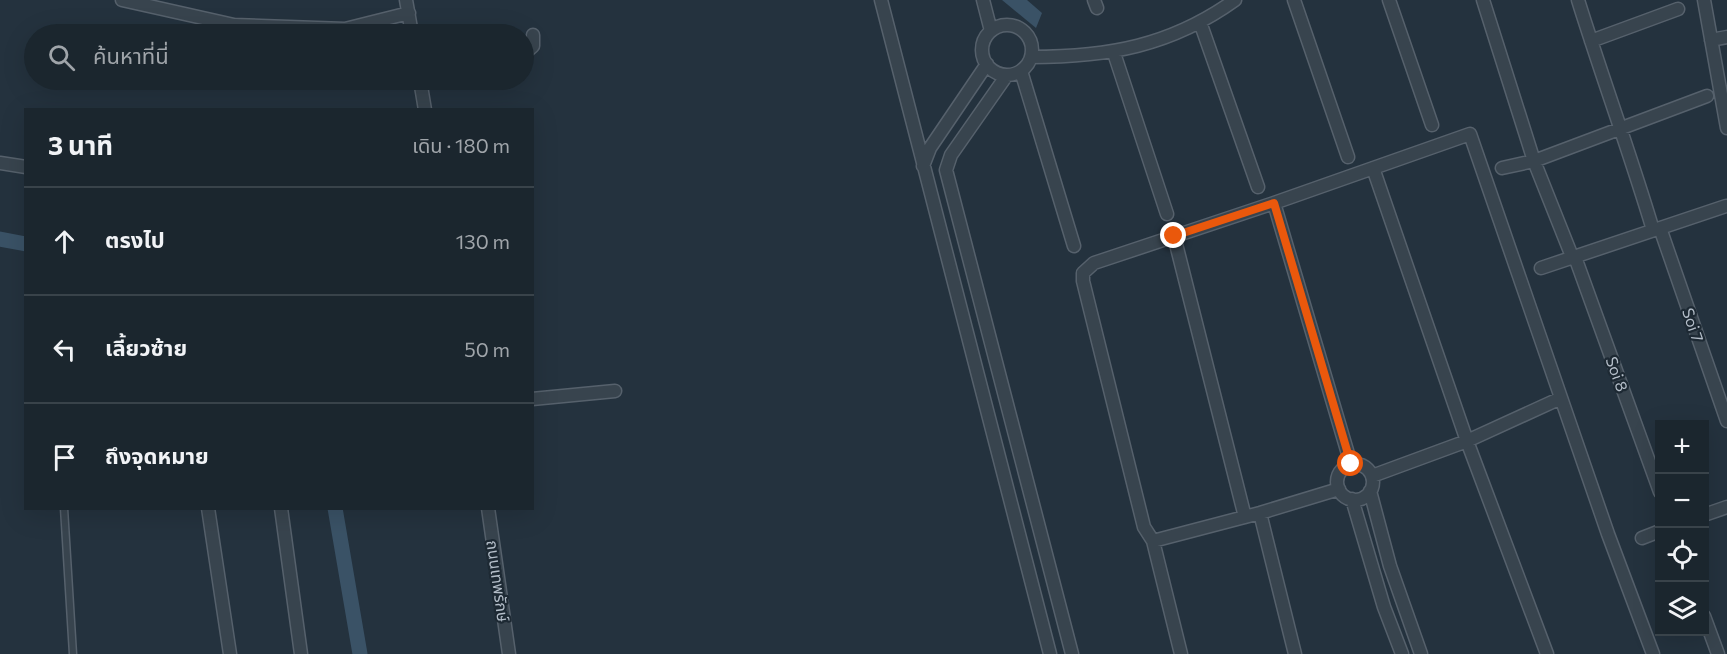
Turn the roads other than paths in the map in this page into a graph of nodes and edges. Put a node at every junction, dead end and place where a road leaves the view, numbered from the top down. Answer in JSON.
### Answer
{"nodes":[{"id":1,"x":122,"y":0,"type":"edge"},
{"id":2,"x":881,"y":0,"type":"edge"},
{"id":3,"x":983,"y":0,"type":"edge"},
{"id":4,"x":1235,"y":0,"type":"edge"},
{"id":5,"x":1294,"y":0,"type":"edge"},
{"id":6,"x":1389,"y":0,"type":"edge"},
{"id":7,"x":1483,"y":0,"type":"edge"},
{"id":8,"x":1578,"y":0,"type":"edge"},
{"id":9,"x":1704,"y":0,"type":"edge"},
{"id":10,"x":407,"y":6,"type":"edge"},
{"id":11,"x":1678,"y":9,"type":"dead end"},
{"id":12,"x":1200,"y":22,"type":"junction"},
{"id":13,"x":230,"y":24,"type":"edge"},
{"id":14,"x":358,"y":24,"type":"edge"},
{"id":15,"x":410,"y":24,"type":"edge"},
{"id":16,"x":991,"y":31,"type":"junction"},
{"id":17,"x":1727,"y":37,"type":"edge"},
{"id":18,"x":1591,"y":40,"type":"junction"},
{"id":19,"x":1711,"y":40,"type":"junction"},
{"id":20,"x":1114,"y":53,"type":"junction"},
{"id":21,"x":1031,"y":57,"type":"junction"},
{"id":22,"x":987,"y":64,"type":"junction"},
{"id":23,"x":1021,"y":71,"type":"junction"},
{"id":24,"x":1007,"y":75,"type":"junction"},
{"id":25,"x":422,"y":90,"type":"edge"},
{"id":26,"x":1707,"y":96,"type":"dead end"},
{"id":27,"x":425,"y":108,"type":"edge"},
{"id":28,"x":1432,"y":125,"type":"dead end"},
{"id":29,"x":1622,"y":128,"type":"junction"},
{"id":30,"x":1727,"y":128,"type":"edge"},
{"id":31,"x":1348,"y":157,"type":"dead end"},
{"id":32,"x":1534,"y":161,"type":"junction"},
{"id":33,"x":0,"y":163,"type":"edge"},
{"id":34,"x":923,"y":166,"type":"junction"},
{"id":35,"x":24,"y":167,"type":"edge"},
{"id":36,"x":1373,"y":168,"type":"junction"},
{"id":37,"x":1502,"y":168,"type":"dead end"},
{"id":38,"x":946,"y":170,"type":"junction"},
{"id":39,"x":1258,"y":187,"type":"dead end"},
{"id":40,"x":1274,"y":203,"type":"junction"},
{"id":41,"x":1726,"y":206,"type":"edge"},
{"id":42,"x":1167,"y":214,"type":"dead end"},
{"id":43,"x":1656,"y":229,"type":"junction"},
{"id":44,"x":1174,"y":236,"type":"junction"},
{"id":45,"x":1074,"y":246,"type":"dead end"},
{"id":46,"x":1574,"y":258,"type":"junction"},
{"id":47,"x":1541,"y":268,"type":"dead end"},
{"id":48,"x":615,"y":391,"type":"dead end"},
{"id":49,"x":1561,"y":398,"type":"junction"},
{"id":50,"x":534,"y":399,"type":"edge"},
{"id":51,"x":1727,"y":421,"type":"edge"},
{"id":52,"x":1467,"y":441,"type":"junction"},
{"id":53,"x":1351,"y":464,"type":"junction"},
{"id":54,"x":1372,"y":476,"type":"junction"},
{"id":55,"x":1655,"y":481,"type":"edge"},
{"id":56,"x":1339,"y":489,"type":"junction"},
{"id":57,"x":1370,"y":491,"type":"junction"},
{"id":58,"x":1352,"y":499,"type":"junction"},
{"id":59,"x":1727,"y":507,"type":"edge"},
{"id":60,"x":64,"y":510,"type":"edge"},
{"id":61,"x":208,"y":510,"type":"edge"},
{"id":62,"x":281,"y":510,"type":"edge"},
{"id":63,"x":488,"y":510,"type":"edge"},
{"id":64,"x":1260,"y":513,"type":"junction"},
{"id":65,"x":1709,"y":513,"type":"edge"},
{"id":66,"x":1245,"y":518,"type":"junction"},
{"id":67,"x":1655,"y":533,"type":"edge"},
{"id":68,"x":1642,"y":538,"type":"dead end"},
{"id":69,"x":1153,"y":541,"type":"junction"},
{"id":70,"x":1063,"y":619,"type":"junction"},
{"id":71,"x":1042,"y":624,"type":"junction"},
{"id":72,"x":1709,"y":630,"type":"edge"},
{"id":73,"x":74,"y":654,"type":"edge"},
{"id":74,"x":230,"y":654,"type":"edge"},
{"id":75,"x":301,"y":654,"type":"edge"},
{"id":76,"x":509,"y":654,"type":"edge"},
{"id":77,"x":1050,"y":654,"type":"edge"},
{"id":78,"x":1072,"y":654,"type":"edge"},
{"id":79,"x":1181,"y":654,"type":"edge"},
{"id":80,"x":1295,"y":654,"type":"edge"},
{"id":81,"x":1402,"y":654,"type":"edge"},
{"id":82,"x":1421,"y":654,"type":"edge"},
{"id":83,"x":1547,"y":654,"type":"edge"},
{"id":84,"x":1653,"y":654,"type":"edge"},
{"id":85,"x":1718,"y":654,"type":"edge"}],
"edges":[{"from":1,"to":13,"type":"street"},
{"from":2,"to":34,"type":"street"},
{"from":3,"to":16,"type":"street"},
{"from":4,"to":12,"type":"street"},
{"from":5,"to":31,"type":"street"},
{"from":6,"to":28,"type":"street"},
{"from":7,"to":32,"type":"street","name":"Soi 8"},
{"from":8,"to":18,"type":"street","name":"Soi 7"},
{"from":9,"to":19,"type":"street"},
{"from":10,"to":14,"type":"street"},
{"from":10,"to":15,"type":"street"},
{"from":11,"to":18,"type":"street"},
{"from":12,"to":20,"type":"street"},
{"from":12,"to":39,"type":"street"},
{"from":16,"to":21,"type":"street"},
{"from":16,"to":22,"type":"street"},
{"from":17,"to":19,"type":"street"},
{"from":18,"to":29,"type":"street","name":"Soi 7"},
{"from":19,"to":30,"type":"street"},
{"from":20,"to":21,"type":"street"},
{"from":20,"to":42,"type":"street"},
{"from":21,"to":23,"type":"street"},
{"from":22,"to":24,"type":"street"},
{"from":22,"to":34,"type":"street"},
{"from":23,"to":24,"type":"street"},
{"from":23,"to":45,"type":"street"},
{"from":24,"to":38,"type":"street"},
{"from":25,"to":27,"type":"street"},
{"from":26,"to":29,"type":"street"},
{"from":29,"to":32,"type":"street"},
{"from":29,"to":43,"type":"street","name":"Soi 7"},
{"from":32,"to":37,"type":"street"},
{"from":32,"to":46,"type":"street","name":"Soi 8"},
{"from":33,"to":35,"type":"street"},
{"from":34,"to":38,"type":"street"},
{"from":34,"to":71,"type":"street"},
{"from":36,"to":40,"type":"street"},
{"from":36,"to":49,"type":"street"},
{"from":36,"to":52,"type":"street"},
{"from":38,"to":70,"type":"street"},
{"from":40,"to":44,"type":"street"},
{"from":40,"to":53,"type":"street"},
{"from":41,"to":43,"type":"street"},
{"from":43,"to":46,"type":"street"},
{"from":43,"to":51,"type":"street","name":"Soi 7"},
{"from":44,"to":66,"type":"street"},
{"from":44,"to":69,"type":"street"},
{"from":46,"to":47,"type":"street"},
{"from":46,"to":55,"type":"street","name":"Soi 8"},
{"from":48,"to":50,"type":"street"},
{"from":49,"to":52,"type":"street"},
{"from":49,"to":84,"type":"street"},
{"from":52,"to":54,"type":"street"},
{"from":52,"to":83,"type":"street"},
{"from":53,"to":54,"type":"street"},
{"from":53,"to":56,"type":"street"},
{"from":54,"to":57,"type":"street"},
{"from":56,"to":58,"type":"street"},
{"from":56,"to":64,"type":"street"},
{"from":57,"to":58,"type":"street"},
{"from":57,"to":82,"type":"street"},
{"from":58,"to":81,"type":"street"},
{"from":59,"to":65,"type":"street"},
{"from":60,"to":73,"type":"lane"},
{"from":61,"to":74,"type":"street"},
{"from":62,"to":75,"type":"street"},
{"from":63,"to":76,"type":"street","name":"ถนนเทพรักษ์"},
{"from":64,"to":66,"type":"street"},
{"from":64,"to":80,"type":"street"},
{"from":66,"to":69,"type":"street"},
{"from":67,"to":68,"type":"street"},
{"from":69,"to":79,"type":"street"},
{"from":70,"to":71,"type":"street"},
{"from":70,"to":78,"type":"street"},
{"from":71,"to":77,"type":"street"},
{"from":72,"to":85,"type":"street"}]}
